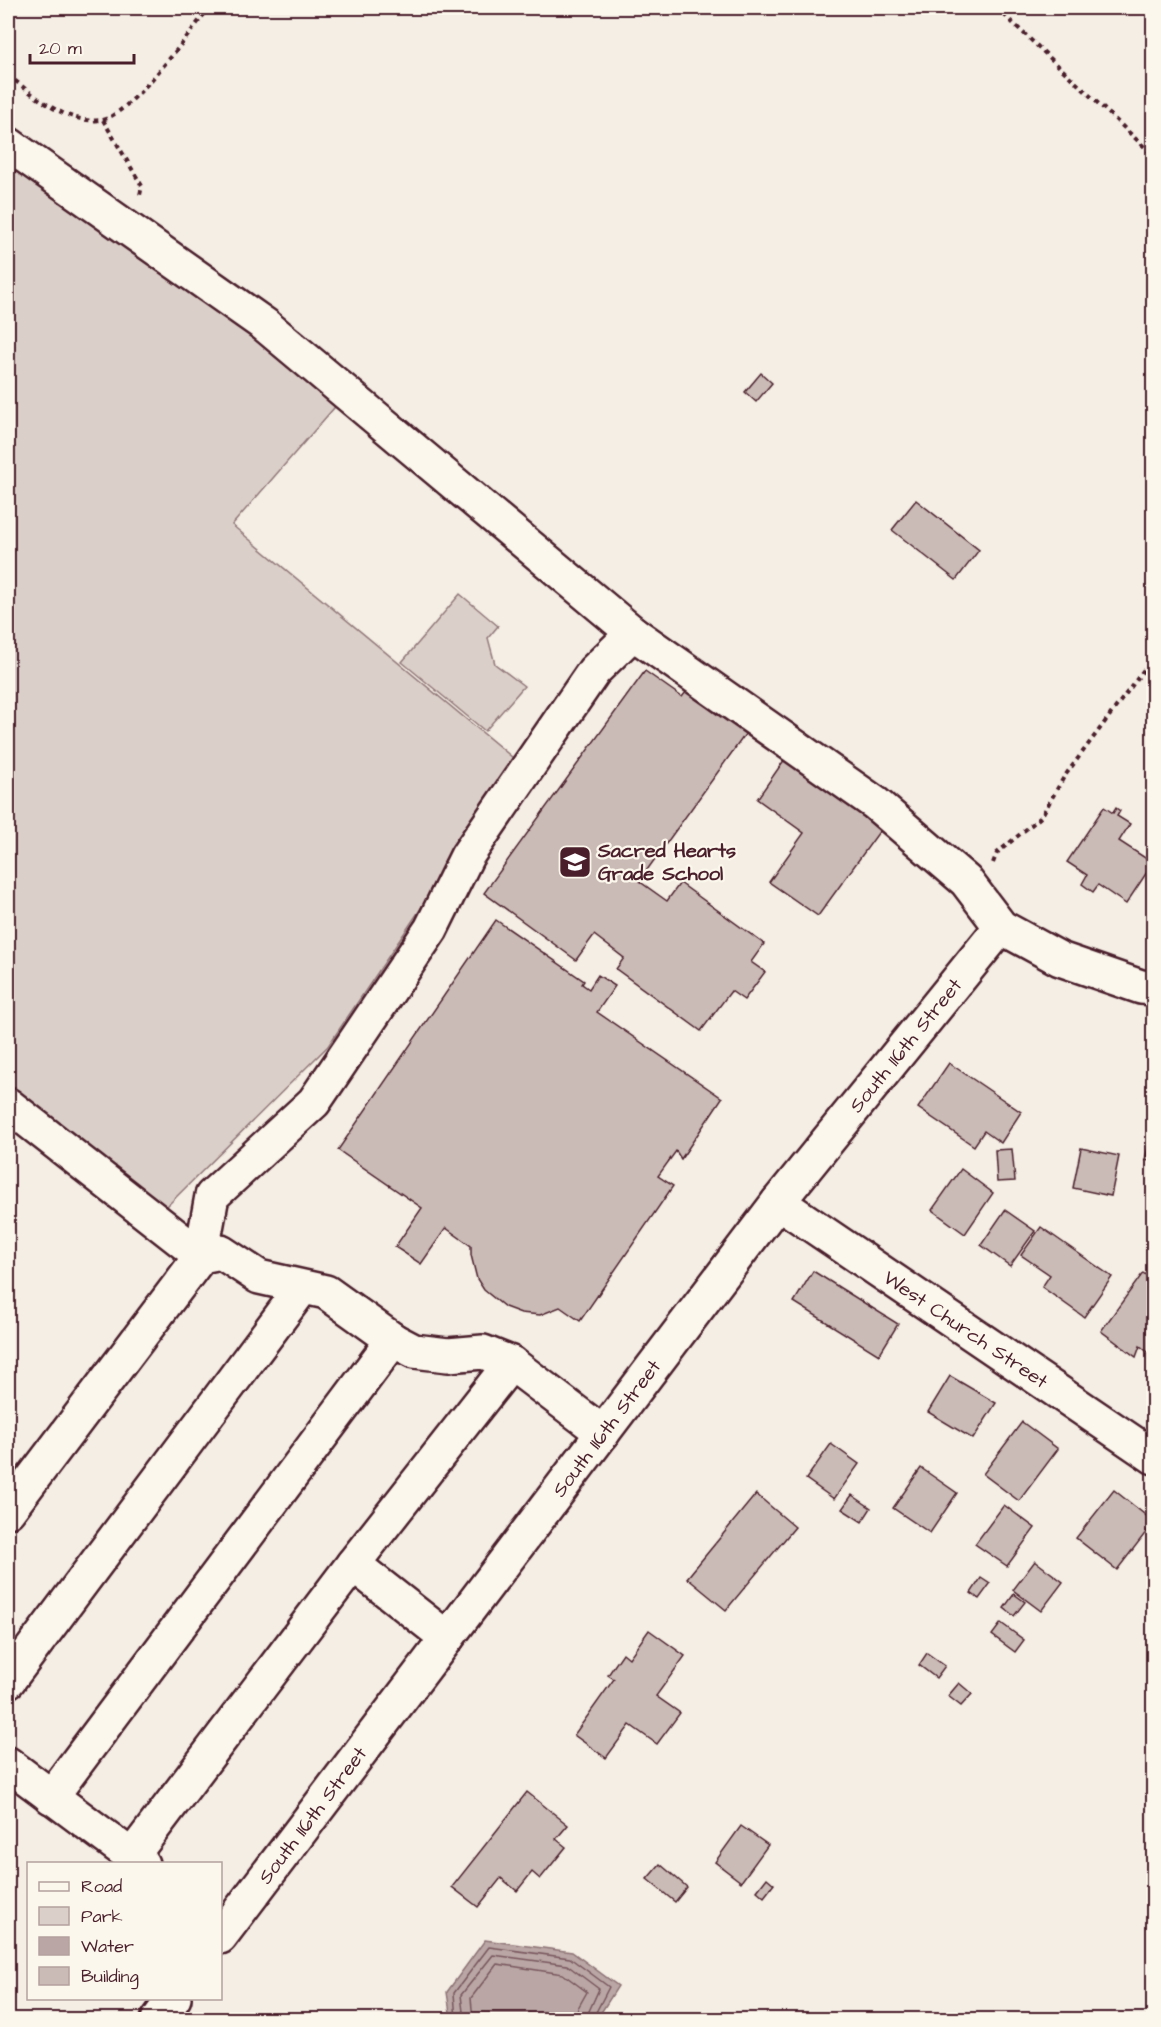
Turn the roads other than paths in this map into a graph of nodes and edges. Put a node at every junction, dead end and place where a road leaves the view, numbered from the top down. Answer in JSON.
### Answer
{"nodes":[{"id":1,"x":8,"y":144,"type":"edge"},
{"id":2,"x":633,"y":633,"type":"junction"},
{"id":3,"x":1001,"y":927,"type":"junction"},
{"id":4,"x":1154,"y":988,"type":"edge"},
{"id":5,"x":8,"y":1104,"type":"edge"},
{"id":6,"x":778,"y":1202,"type":"junction"},
{"id":7,"x":201,"y":1256,"type":"junction"},
{"id":8,"x":302,"y":1288,"type":"junction"},
{"id":9,"x":393,"y":1340,"type":"junction"},
{"id":10,"x":511,"y":1363,"type":"junction"},
{"id":11,"x":603,"y":1433,"type":"junction"},
{"id":12,"x":1154,"y":1457,"type":"edge"},
{"id":13,"x":8,"y":1511,"type":"edge"},
{"id":14,"x":353,"y":1564,"type":"junction"},
{"id":15,"x":447,"y":1638,"type":"junction"},
{"id":16,"x":8,"y":1681,"type":"edge"},
{"id":17,"x":8,"y":1764,"type":"edge"},
{"id":18,"x":51,"y":1797,"type":"junction"},
{"id":19,"x":137,"y":1860,"type":"edge"},
{"id":20,"x":223,"y":1928,"type":"edge"},
{"id":21,"x":172,"y":2000,"type":"edge"},
{"id":22,"x":158,"y":2019,"type":"edge"}],
"edges":[{"from":1,"to":2,"type":"street"},
{"from":2,"to":3,"type":"street"},
{"from":2,"to":7,"type":"street"},
{"from":3,"to":4,"type":"street"},
{"from":3,"to":6,"type":"street","name":"South 116th Street"},
{"from":5,"to":7,"type":"street"},
{"from":6,"to":11,"type":"street","name":"South 116th Street"},
{"from":6,"to":12,"type":"street","name":"West Church Street"},
{"from":7,"to":8,"type":"street"},
{"from":7,"to":13,"type":"street"},
{"from":8,"to":9,"type":"street"},
{"from":8,"to":16,"type":"street"},
{"from":9,"to":10,"type":"street"},
{"from":9,"to":18,"type":"street"},
{"from":10,"to":11,"type":"street"},
{"from":10,"to":14,"type":"street"},
{"from":11,"to":15,"type":"street","name":"South 116th Street"},
{"from":14,"to":15,"type":"street"},
{"from":14,"to":19,"type":"street"},
{"from":15,"to":20,"type":"street","name":"South 116th Street"},
{"from":17,"to":18,"type":"street"},
{"from":18,"to":19,"type":"street"},
{"from":21,"to":22,"type":"street"}]}
